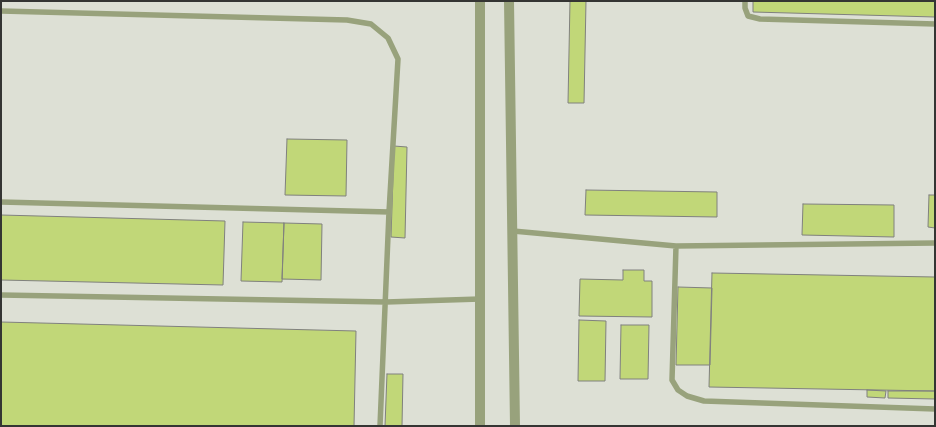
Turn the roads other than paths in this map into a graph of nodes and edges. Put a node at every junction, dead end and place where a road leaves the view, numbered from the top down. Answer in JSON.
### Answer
{"nodes":[{"id":1,"x":480,"y":1,"type":"edge"},
{"id":2,"x":509,"y":1,"type":"edge"},
{"id":3,"x":745,"y":1,"type":"edge"},
{"id":4,"x":1,"y":11,"type":"edge"},
{"id":5,"x":935,"y":24,"type":"edge"},
{"id":6,"x":1,"y":202,"type":"edge"},
{"id":7,"x":389,"y":212,"type":"junction"},
{"id":8,"x":513,"y":230,"type":"junction"},
{"id":9,"x":935,"y":243,"type":"edge"},
{"id":10,"x":676,"y":246,"type":"junction"},
{"id":11,"x":1,"y":295,"type":"edge"},
{"id":12,"x":480,"y":299,"type":"junction"},
{"id":13,"x":386,"y":302,"type":"junction"},
{"id":14,"x":935,"y":409,"type":"edge"},
{"id":15,"x":380,"y":426,"type":"edge"},
{"id":16,"x":480,"y":426,"type":"edge"},
{"id":17,"x":515,"y":426,"type":"edge"}],
"edges":[{"from":1,"to":12,"type":"street"},
{"from":2,"to":8,"type":"street"},
{"from":3,"to":5,"type":"lane"},
{"from":4,"to":7,"type":"lane"},
{"from":6,"to":7,"type":"lane"},
{"from":7,"to":13,"type":"lane"},
{"from":8,"to":10,"type":"lane"},
{"from":8,"to":17,"type":"street"},
{"from":9,"to":10,"type":"lane"},
{"from":10,"to":14,"type":"lane"},
{"from":11,"to":13,"type":"lane"},
{"from":12,"to":13,"type":"lane"},
{"from":12,"to":16,"type":"street"},
{"from":13,"to":15,"type":"lane"}]}
